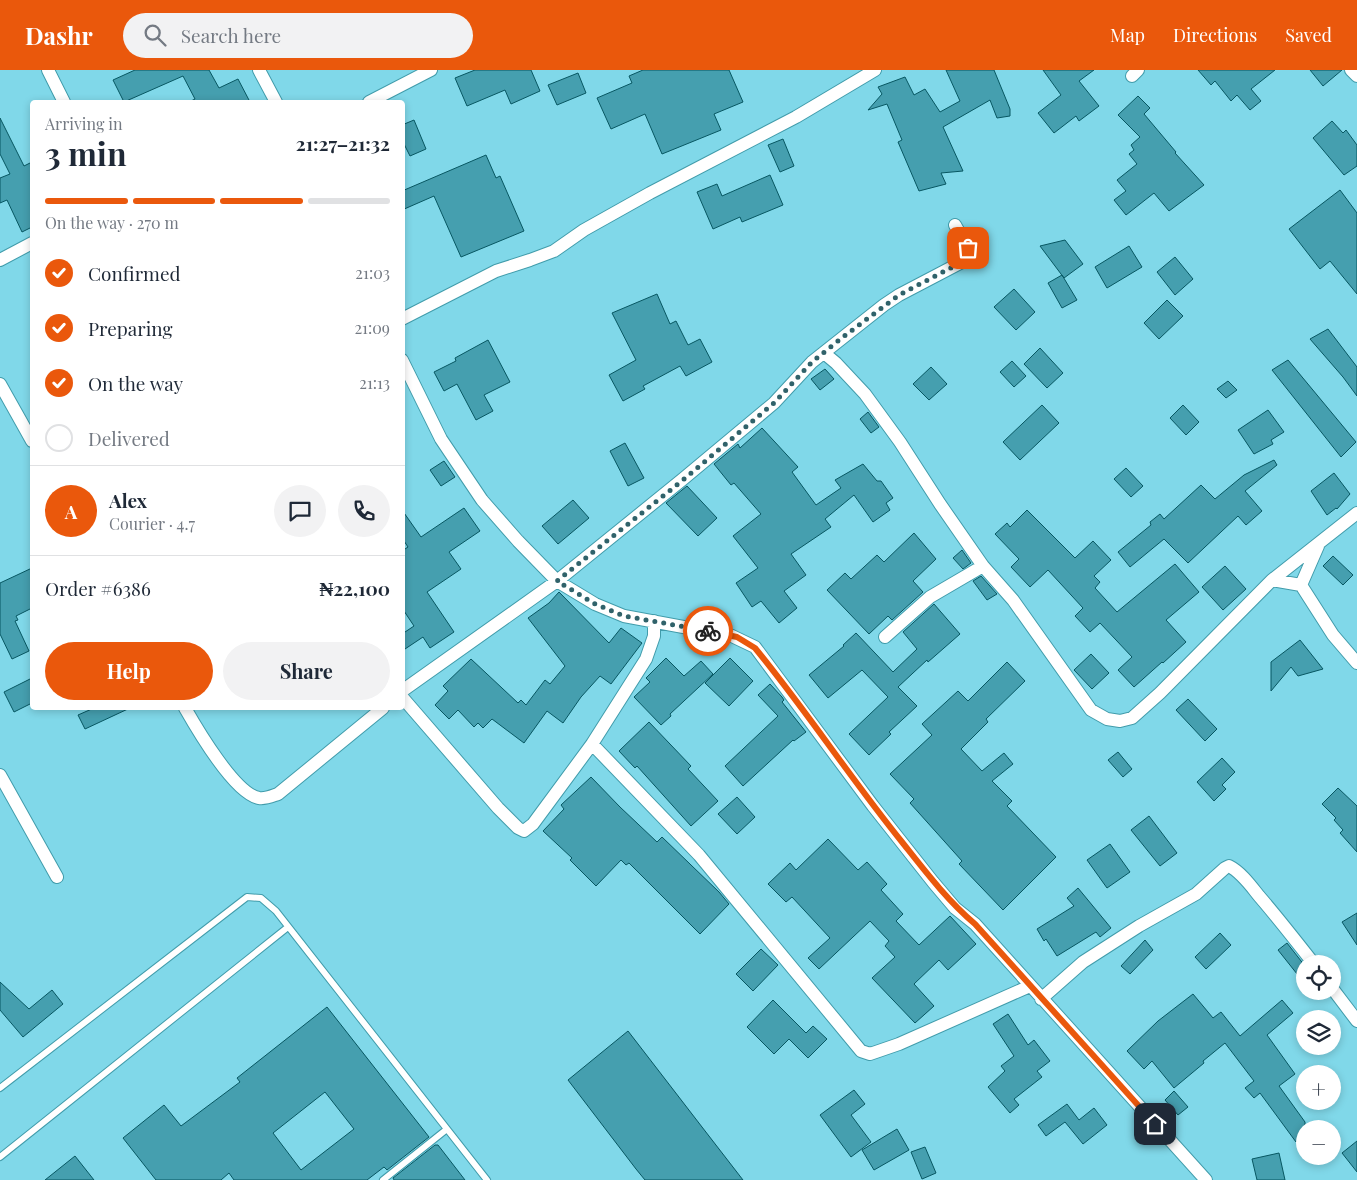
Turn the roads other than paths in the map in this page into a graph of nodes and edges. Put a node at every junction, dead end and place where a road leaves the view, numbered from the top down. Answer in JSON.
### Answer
{"nodes":[{"id":1,"x":48,"y":70,"type":"edge"},
{"id":2,"x":259,"y":70,"type":"edge"},
{"id":3,"x":430,"y":70,"type":"edge"},
{"id":4,"x":875,"y":70,"type":"edge"},
{"id":5,"x":1352,"y":70,"type":"edge"},
{"id":6,"x":1357,"y":76,"type":"edge"},
{"id":7,"x":63,"y":100,"type":"edge"},
{"id":8,"x":275,"y":100,"type":"edge"},
{"id":9,"x":373,"y":100,"type":"edge"},
{"id":10,"x":955,"y":225,"type":"dead end"},
{"id":11,"x":30,"y":244,"type":"edge"},
{"id":12,"x":0,"y":260,"type":"edge"},
{"id":13,"x":405,"y":317,"type":"edge"},
{"id":14,"x":824,"y":353,"type":"junction"},
{"id":15,"x":405,"y":366,"type":"edge"},
{"id":16,"x":0,"y":384,"type":"edge"},
{"id":17,"x":30,"y":437,"type":"edge"},
{"id":18,"x":1357,"y":513,"type":"edge"},
{"id":19,"x":1318,"y":544,"type":"junction"},
{"id":20,"x":983,"y":566,"type":"junction"},
{"id":21,"x":1272,"y":580,"type":"junction"},
{"id":22,"x":557,"y":581,"type":"junction"},
{"id":23,"x":1301,"y":585,"type":"junction"},
{"id":24,"x":654,"y":622,"type":"junction"},
{"id":25,"x":885,"y":637,"type":"dead end"},
{"id":26,"x":1357,"y":663,"type":"edge"},
{"id":27,"x":405,"y":689,"type":"edge"},
{"id":28,"x":405,"y":700,"type":"edge"},
{"id":29,"x":186,"y":710,"type":"edge"},
{"id":30,"x":381,"y":710,"type":"edge"},
{"id":31,"x":592,"y":744,"type":"junction"},
{"id":32,"x":0,"y":776,"type":"edge"},
{"id":33,"x":57,"y":877,"type":"dead end"},
{"id":34,"x":288,"y":927,"type":"junction"},
{"id":35,"x":1307,"y":955,"type":"edge"},
{"id":36,"x":1030,"y":986,"type":"junction"},
{"id":37,"x":1041,"y":999,"type":"junction"},
{"id":38,"x":1341,"y":1000,"type":"edge"},
{"id":39,"x":1357,"y":1021,"type":"edge"},
{"id":40,"x":0,"y":1088,"type":"edge"},
{"id":41,"x":448,"y":1129,"type":"junction"},
{"id":42,"x":0,"y":1156,"type":"edge"},
{"id":43,"x":383,"y":1180,"type":"edge"},
{"id":44,"x":487,"y":1180,"type":"edge"},
{"id":45,"x":1206,"y":1180,"type":"edge"}],
"edges":[{"from":1,"to":7,"type":"street"},
{"from":2,"to":8,"type":"street"},
{"from":3,"to":9,"type":"street"},
{"from":4,"to":13,"type":"street"},
{"from":5,"to":6,"type":"street"},
{"from":10,"to":14,"type":"street"},
{"from":11,"to":12,"type":"street"},
{"from":14,"to":20,"type":"street"},
{"from":14,"to":22,"type":"street"},
{"from":15,"to":22,"type":"street"},
{"from":16,"to":17,"type":"street"},
{"from":18,"to":19,"type":"street"},
{"from":19,"to":21,"type":"street"},
{"from":19,"to":23,"type":"street"},
{"from":20,"to":21,"type":"street"},
{"from":20,"to":25,"type":"street"},
{"from":21,"to":23,"type":"street"},
{"from":22,"to":24,"type":"street"},
{"from":22,"to":27,"type":"street"},
{"from":23,"to":26,"type":"street"},
{"from":24,"to":31,"type":"street"},
{"from":24,"to":36,"type":"street"},
{"from":28,"to":31,"type":"street"},
{"from":29,"to":30,"type":"street"},
{"from":31,"to":36,"type":"street"},
{"from":32,"to":33,"type":"street"},
{"from":34,"to":40,"type":"lane"},
{"from":34,"to":41,"type":"lane"},
{"from":34,"to":42,"type":"lane"},
{"from":35,"to":37,"type":"street"},
{"from":36,"to":37,"type":"street"},
{"from":37,"to":45,"type":"street"},
{"from":38,"to":39,"type":"street"},
{"from":41,"to":43,"type":"lane"},
{"from":41,"to":44,"type":"lane"}]}
